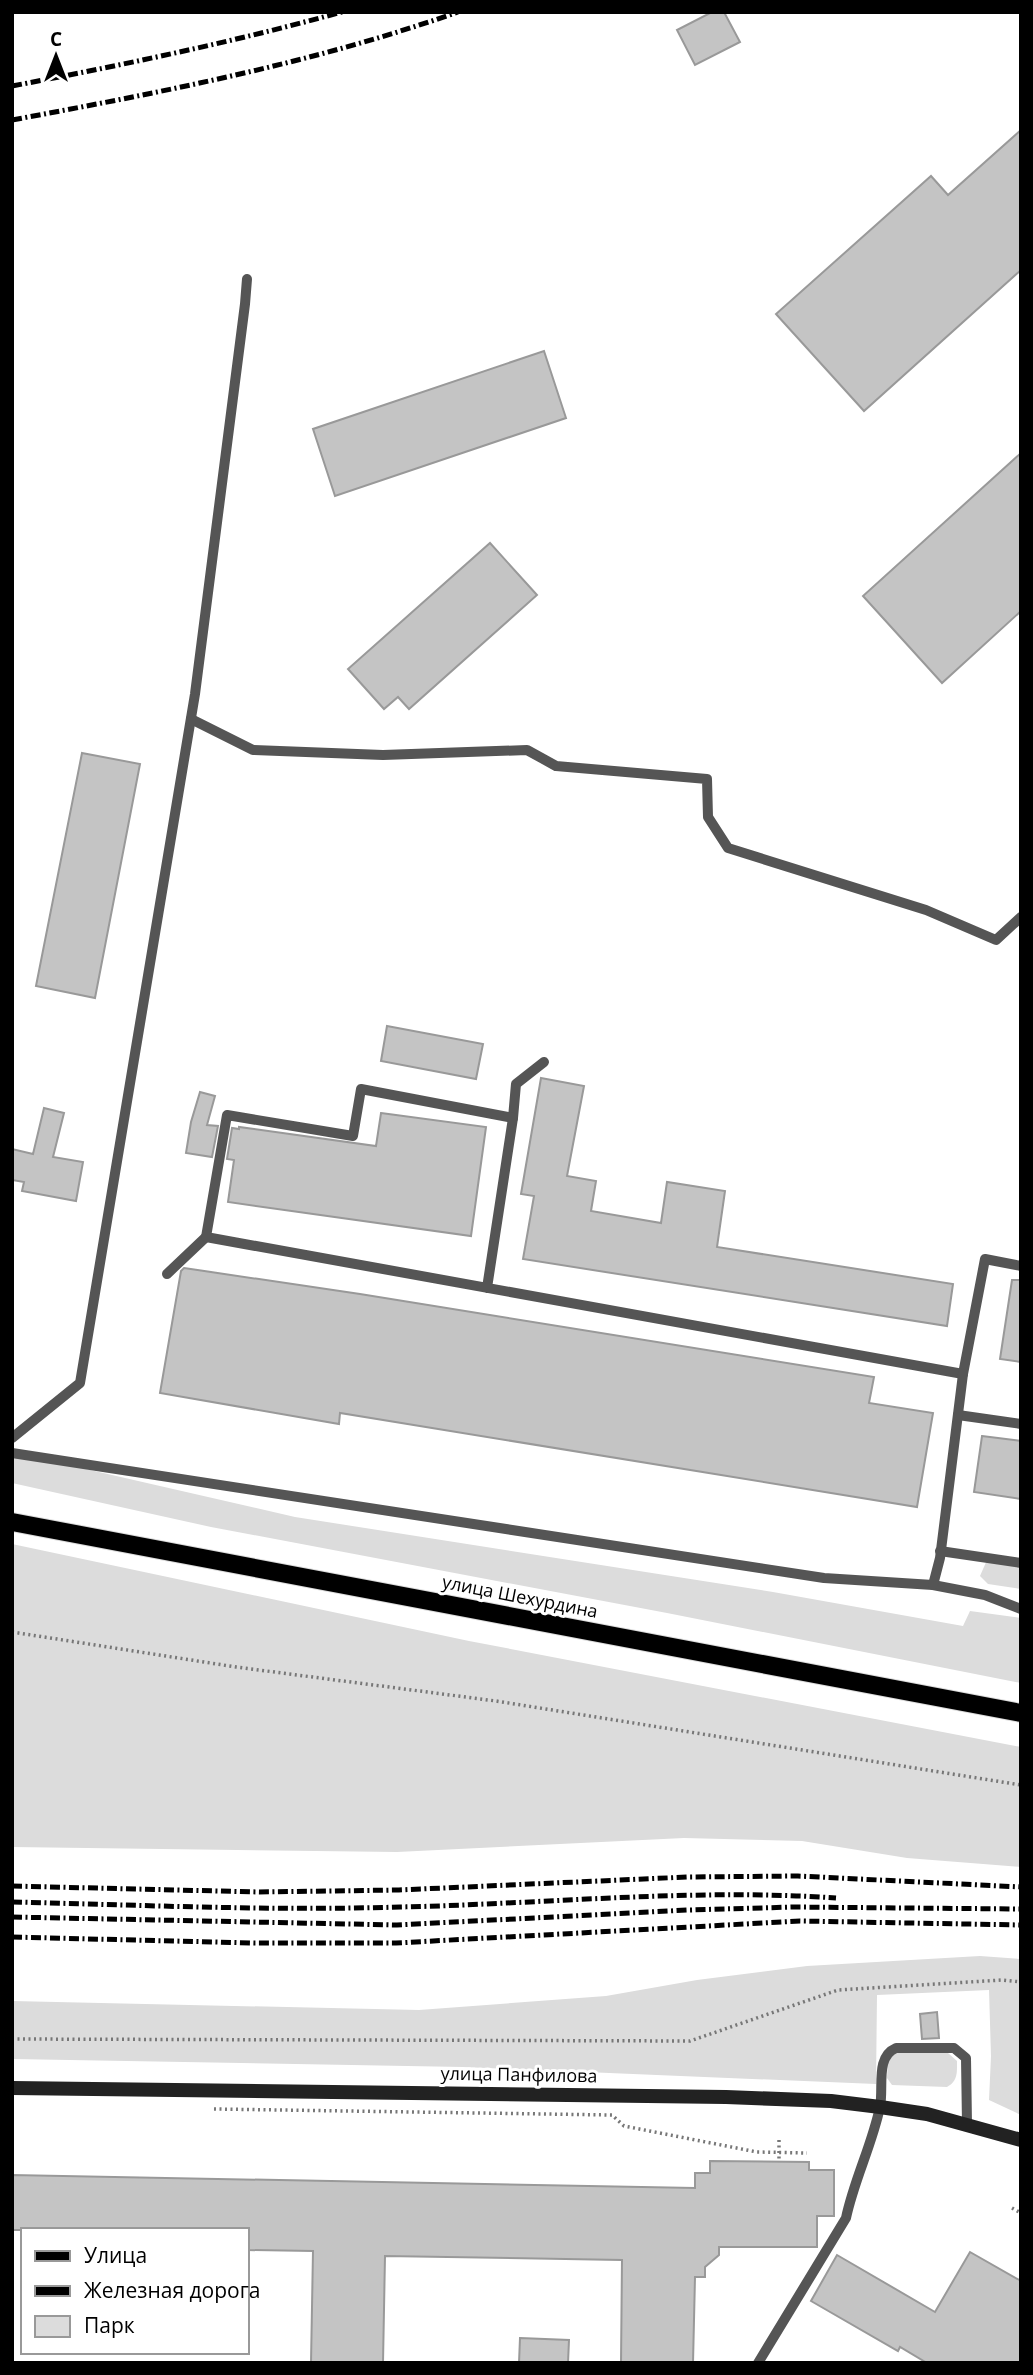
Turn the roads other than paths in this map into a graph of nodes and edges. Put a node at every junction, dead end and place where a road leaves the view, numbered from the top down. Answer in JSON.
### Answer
{"nodes":[{"id":1,"x":247,"y":279,"type":"dead end"},
{"id":2,"x":191,"y":719,"type":"junction"},
{"id":3,"x":1021,"y":917,"type":"edge"},
{"id":4,"x":544,"y":1062,"type":"dead end"},
{"id":5,"x":513,"y":1118,"type":"junction"},
{"id":6,"x":206,"y":1237,"type":"junction"},
{"id":7,"x":1021,"y":1266,"type":"edge"},
{"id":8,"x":167,"y":1275,"type":"dead end"},
{"id":9,"x":487,"y":1288,"type":"junction"},
{"id":10,"x":962,"y":1374,"type":"junction"},
{"id":11,"x":958,"y":1415,"type":"junction"},
{"id":12,"x":1021,"y":1424,"type":"edge"},
{"id":13,"x":12,"y":1438,"type":"edge"},
{"id":14,"x":12,"y":1453,"type":"edge"},
{"id":15,"x":12,"y":1522,"type":"edge"},
{"id":16,"x":940,"y":1551,"type":"junction"},
{"id":17,"x":1021,"y":1563,"type":"edge"},
{"id":18,"x":933,"y":1585,"type":"junction"},
{"id":19,"x":1021,"y":1609,"type":"edge"},
{"id":20,"x":1021,"y":1713,"type":"edge"},
{"id":21,"x":12,"y":2088,"type":"edge"},
{"id":22,"x":880,"y":2106,"type":"junction"},
{"id":23,"x":967,"y":2124,"type":"junction"},
{"id":24,"x":1021,"y":2140,"type":"edge"},
{"id":25,"x":758,"y":2363,"type":"edge"}],
"edges":[{"from":1,"to":2,"type":"lane"},
{"from":2,"to":3,"type":"lane"},
{"from":2,"to":13,"type":"lane"},
{"from":4,"to":5,"type":"lane"},
{"from":5,"to":6,"type":"lane"},
{"from":5,"to":9,"type":"lane"},
{"from":6,"to":8,"type":"lane"},
{"from":6,"to":9,"type":"lane"},
{"from":7,"to":10,"type":"lane"},
{"from":9,"to":10,"type":"lane"},
{"from":10,"to":11,"type":"lane"},
{"from":11,"to":12,"type":"lane"},
{"from":11,"to":16,"type":"lane"},
{"from":14,"to":18,"type":"lane"},
{"from":15,"to":20,"type":"main road","name":"улица Шехурдина"},
{"from":16,"to":17,"type":"lane"},
{"from":16,"to":18,"type":"lane"},
{"from":18,"to":19,"type":"lane"},
{"from":21,"to":22,"type":"main road","name":"улица Панфилова"},
{"from":22,"to":23,"type":"main road","name":"улица Панфилова"},
{"from":22,"to":23,"type":"lane"},
{"from":22,"to":25,"type":"lane"},
{"from":23,"to":24,"type":"main road","name":"улица Панфилова"}]}
